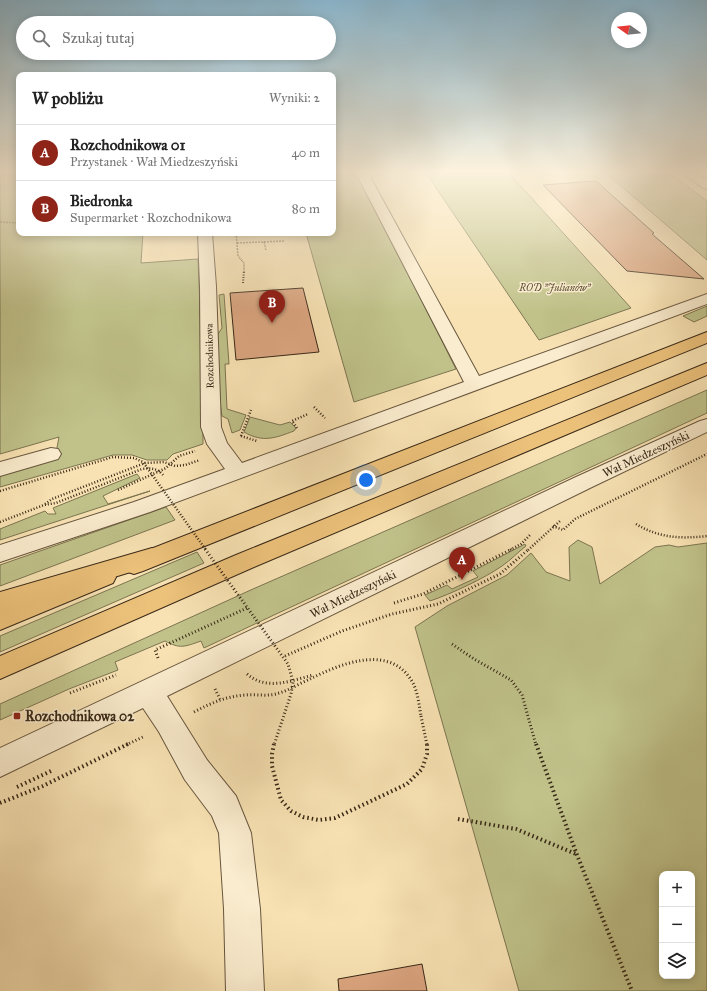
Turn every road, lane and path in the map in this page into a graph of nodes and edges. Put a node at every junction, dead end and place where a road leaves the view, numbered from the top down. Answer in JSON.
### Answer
{"nodes":[{"id":1,"x":387,"y":219,"type":"edge"},
{"id":2,"x":0,"y":222,"type":"edge"},
{"id":3,"x":16,"y":223,"type":"edge"},
{"id":4,"x":205,"y":236,"type":"edge"},
{"id":5,"x":236,"y":236,"type":"edge"},
{"id":6,"x":284,"y":241,"type":"dead end"},
{"id":7,"x":264,"y":242,"type":"junction"},
{"id":8,"x":237,"y":243,"type":"junction"},
{"id":9,"x":266,"y":250,"type":"dead end"},
{"id":10,"x":243,"y":283,"type":"dead end"},
{"id":11,"x":707,"y":299,"type":"edge"},
{"id":12,"x":707,"y":337,"type":"edge"},
{"id":13,"x":707,"y":368,"type":"edge"},
{"id":14,"x":475,"y":385,"type":"junction"},
{"id":15,"x":314,"y":407,"type":"dead end"},
{"id":16,"x":251,"y":410,"type":"dead end"},
{"id":17,"x":308,"y":414,"type":"dead end"},
{"id":18,"x":329,"y":422,"type":"dead end"},
{"id":19,"x":704,"y":430,"type":"edge"},
{"id":20,"x":302,"y":433,"type":"dead end"},
{"id":21,"x":241,"y":436,"type":"dead end"},
{"id":22,"x":253,"y":441,"type":"dead end"},
{"id":23,"x":200,"y":450,"type":"dead end"},
{"id":24,"x":223,"y":452,"type":"junction"},
{"id":25,"x":51,"y":454,"type":"dead end"},
{"id":26,"x":170,"y":464,"type":"junction"},
{"id":27,"x":0,"y":469,"type":"edge"},
{"id":28,"x":160,"y":470,"type":"junction"},
{"id":29,"x":238,"y":472,"type":"junction"},
{"id":30,"x":122,"y":488,"type":"dead end"},
{"id":31,"x":0,"y":491,"type":"edge"},
{"id":32,"x":44,"y":505,"type":"junction"},
{"id":33,"x":565,"y":516,"type":"dead end"},
{"id":34,"x":0,"y":522,"type":"edge"},
{"id":35,"x":636,"y":524,"type":"dead end"},
{"id":36,"x":707,"y":536,"type":"edge"},
{"id":37,"x":0,"y":554,"type":"edge"},
{"id":38,"x":152,"y":557,"type":"junction"},
{"id":39,"x":0,"y":602,"type":"edge"},
{"id":40,"x":247,"y":608,"type":"junction"},
{"id":41,"x":0,"y":620,"type":"edge"},
{"id":42,"x":452,"y":644,"type":"dead end"},
{"id":43,"x":280,"y":659,"type":"dead end"},
{"id":44,"x":158,"y":660,"type":"dead end"},
{"id":45,"x":0,"y":668,"type":"edge"},
{"id":46,"x":253,"y":671,"type":"dead end"},
{"id":47,"x":247,"y":674,"type":"junction"},
{"id":48,"x":240,"y":677,"type":"dead end"},
{"id":49,"x":222,"y":687,"type":"dead end"},
{"id":50,"x":148,"y":692,"type":"junction"},
{"id":51,"x":209,"y":693,"type":"dead end"},
{"id":52,"x":0,"y":763,"type":"edge"},
{"id":53,"x":58,"y":767,"type":"dead end"},
{"id":54,"x":12,"y":789,"type":"dead end"},
{"id":55,"x":458,"y":820,"type":"dead end"},
{"id":56,"x":577,"y":855,"type":"junction"},
{"id":57,"x":246,"y":991,"type":"edge"},
{"id":58,"x":632,"y":991,"type":"edge"}],
"edges":[{"from":1,"to":14,"type":"street"},
{"from":2,"to":3,"type":"path"},
{"from":4,"to":24,"type":"street","name":"Rozchodnikowa"},
{"from":5,"to":8,"type":"path"},
{"from":6,"to":7,"type":"path"},
{"from":7,"to":8,"type":"path"},
{"from":7,"to":9,"type":"path"},
{"from":8,"to":10,"type":"path"},
{"from":11,"to":14,"type":"street"},
{"from":12,"to":38,"type":"main road"},
{"from":13,"to":45,"type":"main road"},
{"from":14,"to":29,"type":"street"},
{"from":15,"to":18,"type":"path"},
{"from":16,"to":21,"type":"path"},
{"from":17,"to":20,"type":"path"},
{"from":19,"to":50,"type":"street","name":"Wał Miedzeszyński"},
{"from":22,"to":24,"type":"path"},
{"from":23,"to":26,"type":"path"},
{"from":24,"to":26,"type":"path"},
{"from":24,"to":29,"type":"street","name":"Rozchodnikowa"},
{"from":25,"to":27,"type":"street"},
{"from":26,"to":28,"type":"path"},
{"from":26,"to":32,"type":"path"},
{"from":28,"to":30,"type":"path"},
{"from":28,"to":32,"type":"path"},
{"from":29,"to":37,"type":"street"},
{"from":31,"to":40,"type":"path","bridge":true},
{"from":32,"to":34,"type":"path"},
{"from":33,"to":43,"type":"path"},
{"from":35,"to":36,"type":"path"},
{"from":38,"to":39,"type":"main road"},
{"from":38,"to":41,"type":"main road"},
{"from":40,"to":44,"type":"path"},
{"from":40,"to":47,"type":"path","bridge":true},
{"from":42,"to":56,"type":"path"},
{"from":46,"to":47,"type":"path"},
{"from":47,"to":48,"type":"path"},
{"from":49,"to":51,"type":"path"},
{"from":50,"to":52,"type":"street","name":"Wał Miedzeszyński"},
{"from":50,"to":57,"type":"street"},
{"from":53,"to":54,"type":"path"},
{"from":55,"to":56,"type":"path"},
{"from":56,"to":58,"type":"path"}]}
